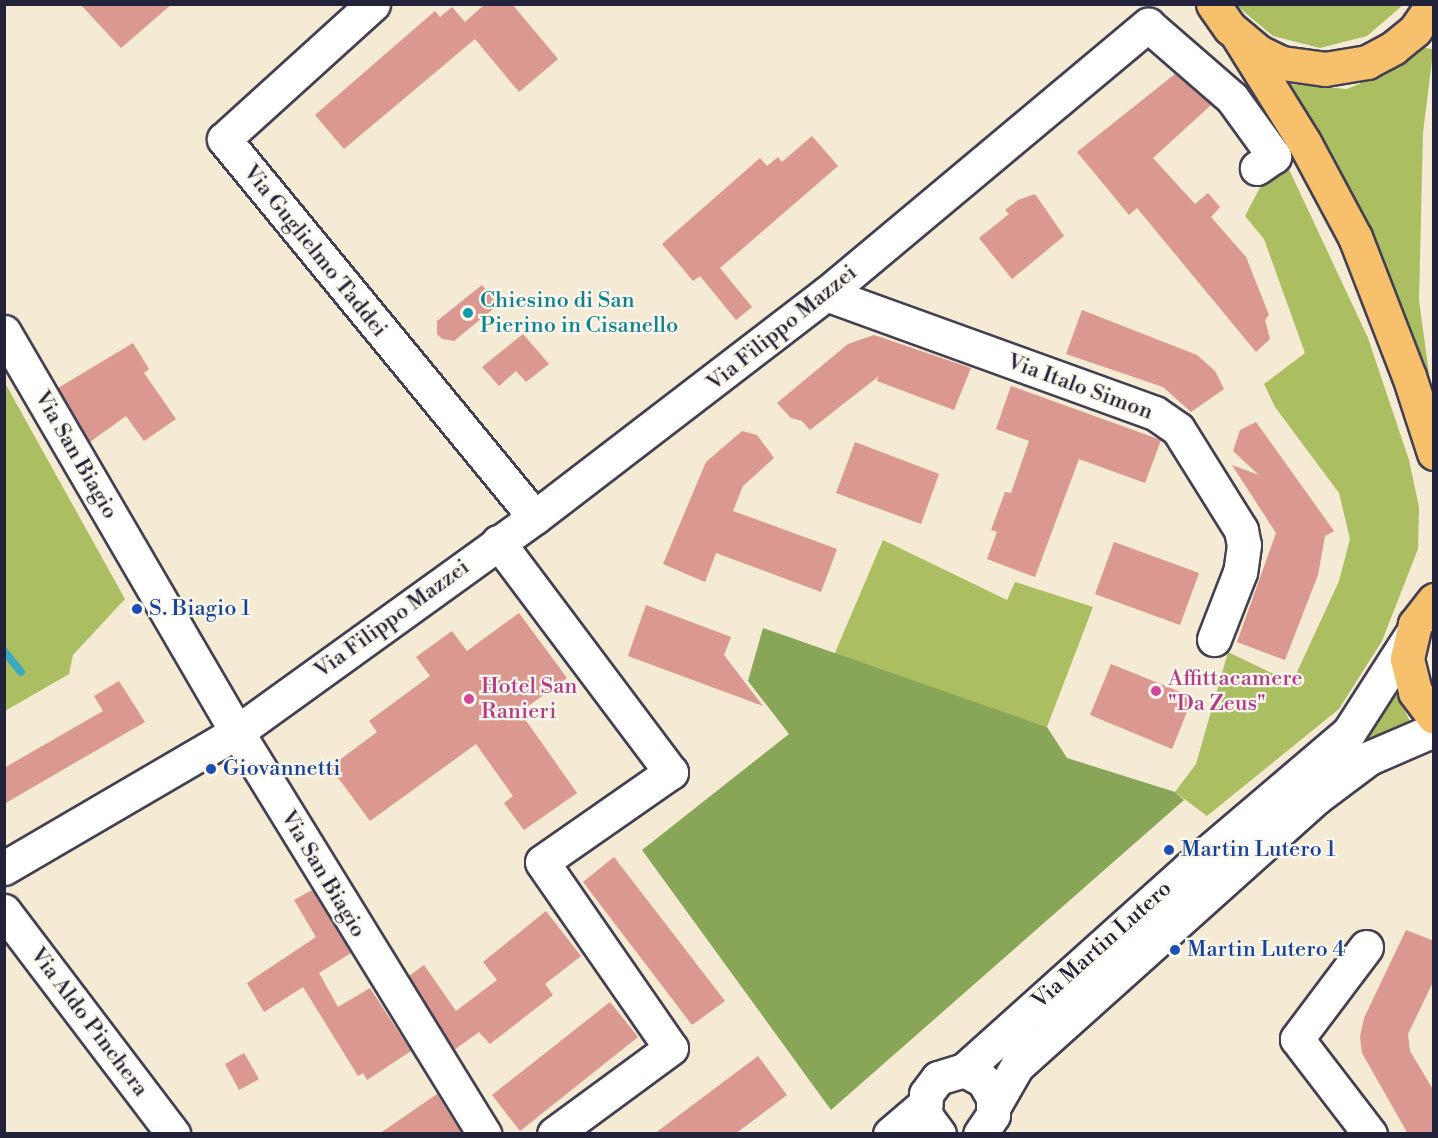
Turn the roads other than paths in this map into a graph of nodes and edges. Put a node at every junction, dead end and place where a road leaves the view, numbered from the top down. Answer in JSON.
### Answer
{"nodes":[{"id":1,"x":373,"y":4,"type":"edge"},
{"id":2,"x":1189,"y":4,"type":"edge"},
{"id":3,"x":1433,"y":4,"type":"edge"},
{"id":4,"x":1227,"y":23,"type":"edge"},
{"id":5,"x":1257,"y":168,"type":"dead end"},
{"id":6,"x":826,"y":294,"type":"junction"},
{"id":7,"x":4,"y":332,"type":"edge"},
{"id":8,"x":1434,"y":453,"type":"edge"},
{"id":9,"x":535,"y":517,"type":"junction"},
{"id":10,"x":498,"y":542,"type":"junction"},
{"id":11,"x":1434,"y":581,"type":"edge"},
{"id":12,"x":1422,"y":616,"type":"edge"},
{"id":13,"x":1214,"y":639,"type":"dead end"},
{"id":14,"x":1434,"y":717,"type":"edge"},
{"id":15,"x":1434,"y":729,"type":"edge"},
{"id":16,"x":237,"y":732,"type":"junction"},
{"id":17,"x":4,"y":868,"type":"edge"},
{"id":18,"x":4,"y":911,"type":"edge"},
{"id":19,"x":1366,"y":947,"type":"dead end"},
{"id":20,"x":964,"y":1070,"type":"junction"},
{"id":21,"x":924,"y":1105,"type":"junction"},
{"id":22,"x":991,"y":1122,"type":"edge"},
{"id":23,"x":173,"y":1134,"type":"edge"},
{"id":24,"x":484,"y":1134,"type":"edge"},
{"id":25,"x":554,"y":1134,"type":"edge"},
{"id":26,"x":891,"y":1134,"type":"edge"},
{"id":27,"x":939,"y":1134,"type":"edge"},
{"id":28,"x":1370,"y":1134,"type":"edge"}],
"edges":[{"from":1,"to":9,"type":"street","name":"Via Guglielmo Taddei"},
{"from":2,"to":4,"type":"main road"},
{"from":3,"to":4,"type":"main road"},
{"from":4,"to":8,"type":"main road"},
{"from":5,"to":6,"type":"street","name":"Via Filippo Mazzei"},
{"from":6,"to":9,"type":"street","name":"Via Filippo Mazzei"},
{"from":6,"to":13,"type":"street","name":"Via Italo Simon"},
{"from":7,"to":16,"type":"street","name":"Via San Biagio"},
{"from":9,"to":10,"type":"street","name":"Via Filippo Mazzei"},
{"from":10,"to":16,"type":"street","name":"Via Filippo Mazzei"},
{"from":10,"to":25,"type":"street"},
{"from":11,"to":12,"type":"main road"},
{"from":12,"to":14,"type":"main road"},
{"from":12,"to":20,"type":"street","name":"Via Martin Lutero"},
{"from":15,"to":22,"type":"street","name":"Via Martin Lutero"},
{"from":16,"to":17,"type":"street","name":"Via Filippo Mazzei"},
{"from":16,"to":24,"type":"street","name":"Via San Biagio"},
{"from":18,"to":23,"type":"street","name":"Via Aldo Pinchera"},
{"from":19,"to":28,"type":"street"},
{"from":20,"to":21,"type":"street"},
{"from":20,"to":22,"type":"street"},
{"from":21,"to":26,"type":"street"},
{"from":21,"to":27,"type":"street"}]}
